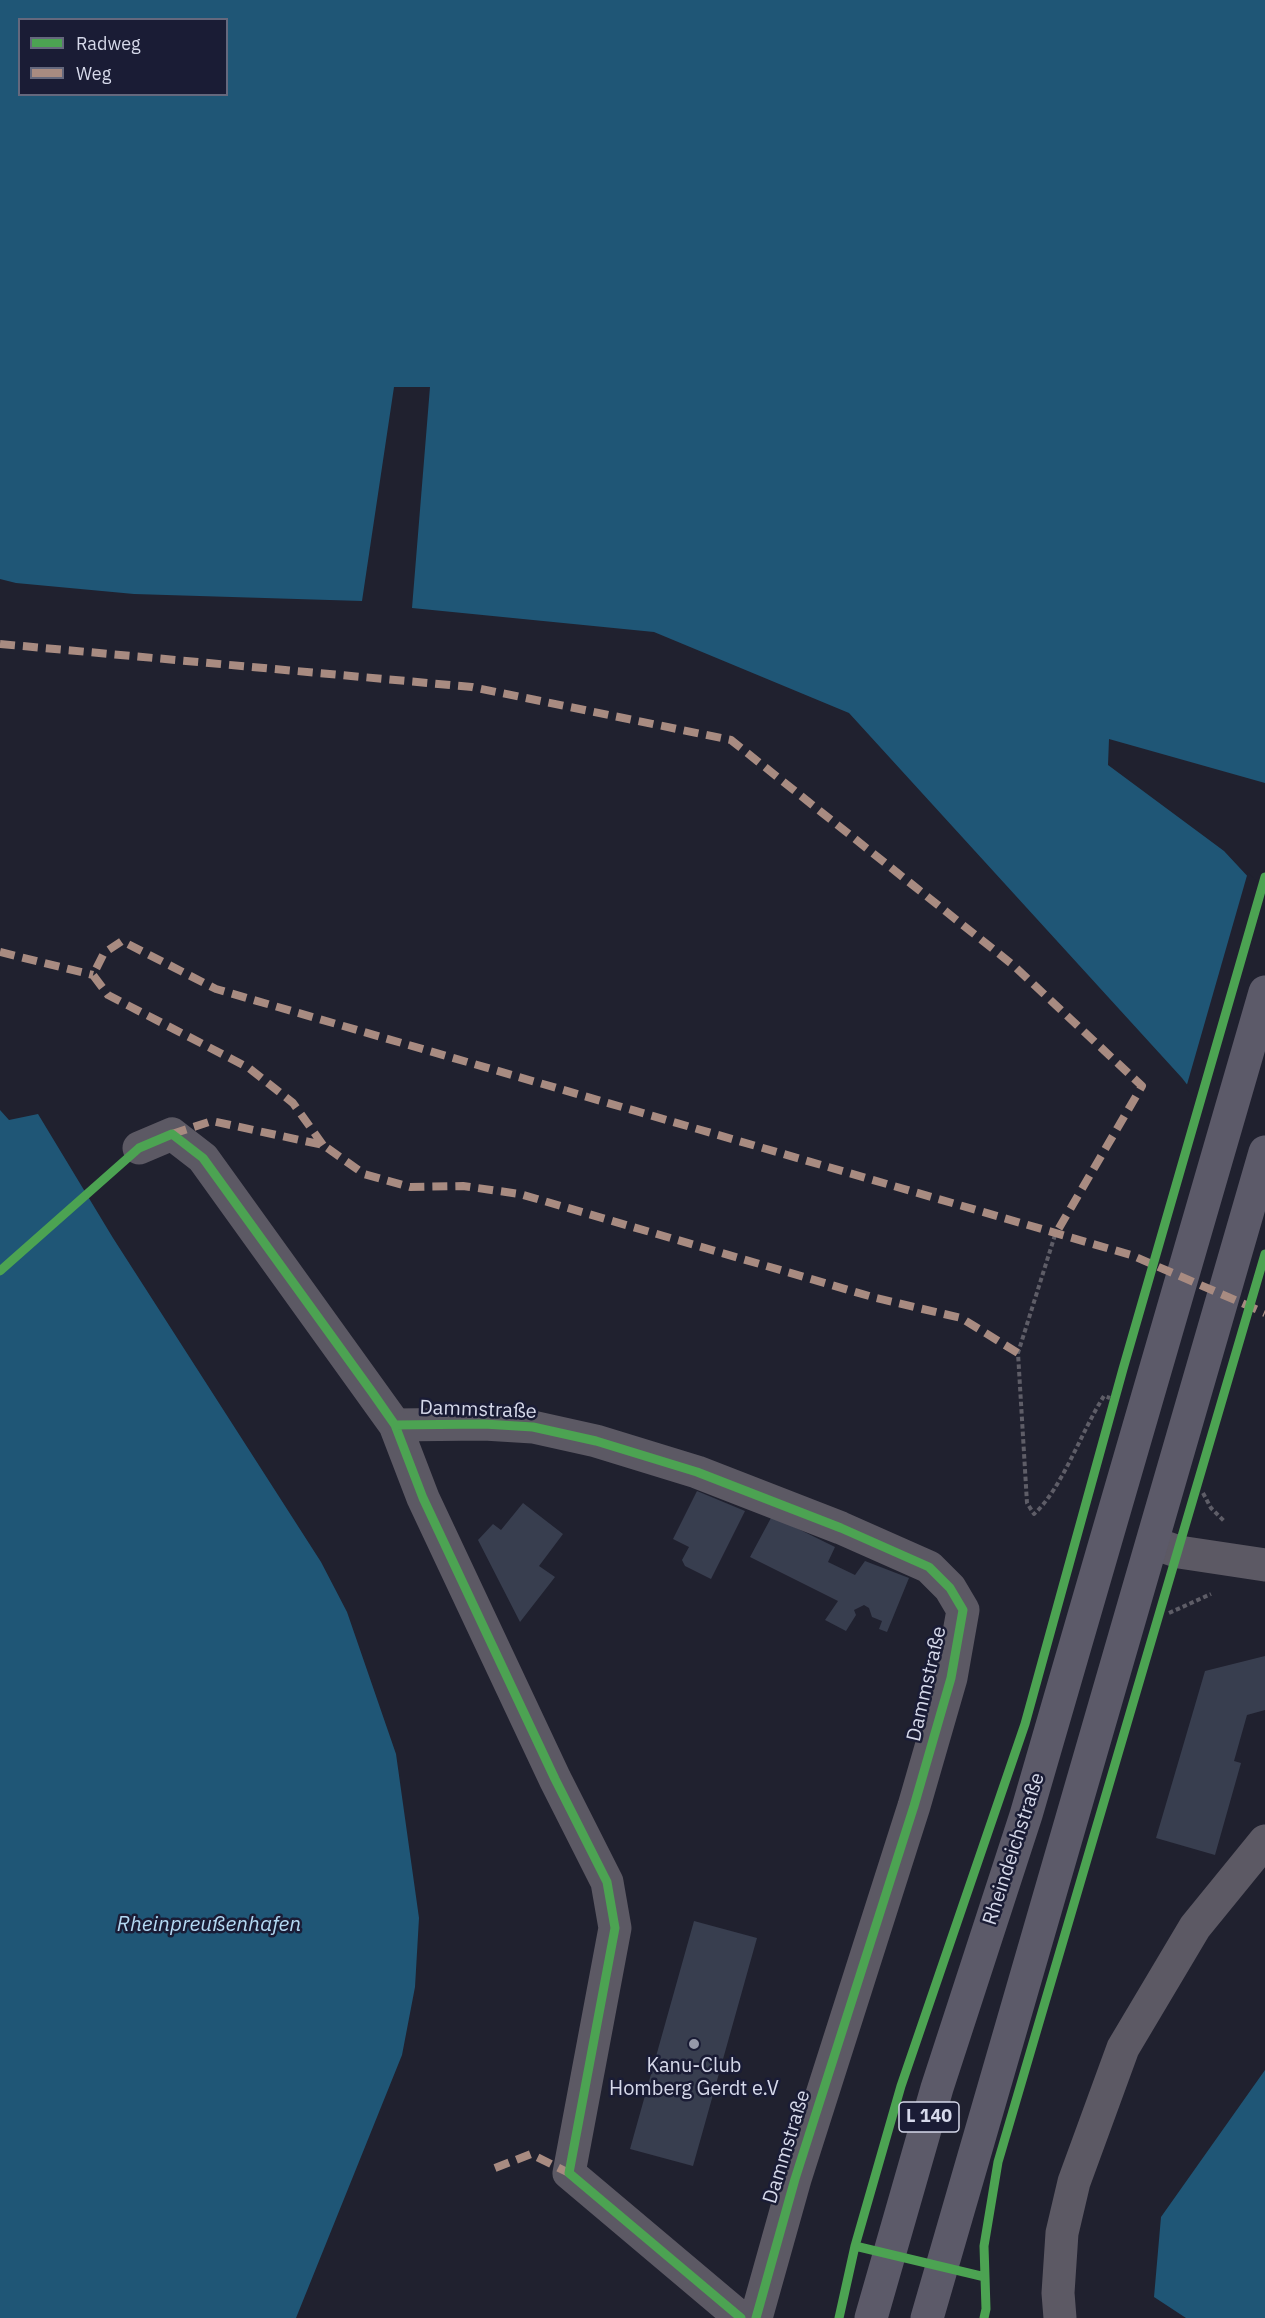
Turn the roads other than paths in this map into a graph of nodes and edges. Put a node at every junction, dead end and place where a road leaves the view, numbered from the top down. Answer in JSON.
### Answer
{"nodes":[{"id":1,"x":1265,"y":992,"type":"edge"},
{"id":2,"x":139,"y":1148,"type":"dead end"},
{"id":3,"x":1265,"y":1152,"type":"edge"},
{"id":4,"x":395,"y":1425,"type":"junction"},
{"id":5,"x":1153,"y":1544,"type":"junction"},
{"id":6,"x":1265,"y":1565,"type":"edge"},
{"id":7,"x":1265,"y":1841,"type":"edge"},
{"id":8,"x":741,"y":2318,"type":"edge"},
{"id":9,"x":756,"y":2318,"type":"edge"},
{"id":10,"x":871,"y":2318,"type":"edge"},
{"id":11,"x":927,"y":2318,"type":"edge"},
{"id":12,"x":1060,"y":2318,"type":"edge"}],
"edges":[{"from":1,"to":10,"type":"main road","name":"Rheindeichstraße","number":"L 140"},
{"from":2,"to":4,"type":"street","name":"Dammstraße"},
{"from":3,"to":5,"type":"main road","number":"L 140"},
{"from":4,"to":8,"type":"street","name":"Dammstraße"},
{"from":4,"to":9,"type":"street","name":"Dammstraße"},
{"from":5,"to":6,"type":"street"},
{"from":5,"to":11,"type":"main road","number":"L 140"},
{"from":7,"to":12,"type":"street"}]}
